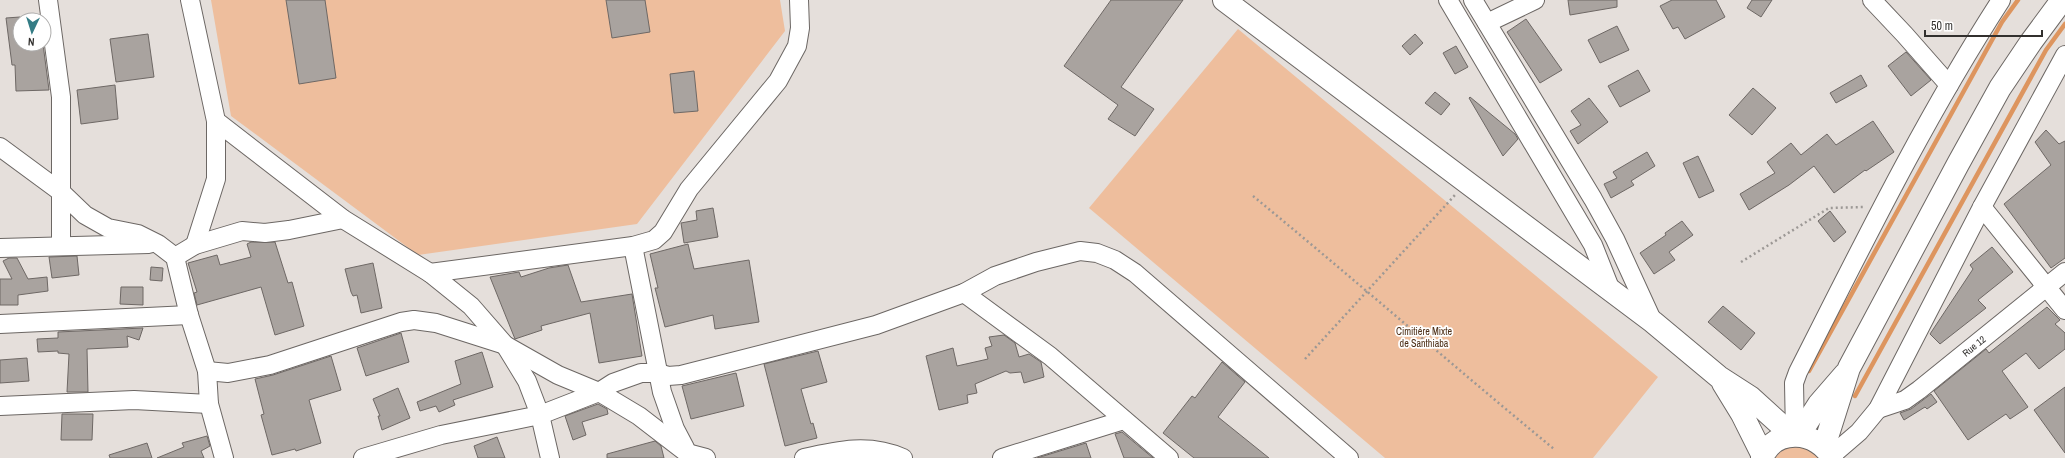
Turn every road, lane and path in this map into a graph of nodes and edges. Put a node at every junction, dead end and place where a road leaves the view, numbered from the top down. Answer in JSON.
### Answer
{"nodes":[{"id":1,"x":48,"y":0,"type":"edge"},
{"id":2,"x":190,"y":0,"type":"edge"},
{"id":3,"x":800,"y":0,"type":"edge"},
{"id":4,"x":1224,"y":0,"type":"edge"},
{"id":5,"x":1448,"y":0,"type":"edge"},
{"id":6,"x":1473,"y":0,"type":"edge"},
{"id":7,"x":1535,"y":0,"type":"edge"},
{"id":8,"x":1872,"y":0,"type":"edge"},
{"id":9,"x":2001,"y":0,"type":"edge"},
{"id":10,"x":2062,"y":0,"type":"edge"},
{"id":11,"x":1487,"y":23,"type":"junction"},
{"id":12,"x":2065,"y":56,"type":"edge"},
{"id":13,"x":1949,"y":85,"type":"junction"},
{"id":14,"x":216,"y":121,"type":"junction"},
{"id":15,"x":0,"y":147,"type":"edge"},
{"id":16,"x":1466,"y":183,"type":"junction"},
{"id":17,"x":61,"y":192,"type":"junction"},
{"id":18,"x":1253,"y":196,"type":"dead end"},
{"id":19,"x":1882,"y":206,"type":"junction"},
{"id":20,"x":1982,"y":206,"type":"junction"},
{"id":21,"x":343,"y":219,"type":"junction"},
{"id":22,"x":158,"y":244,"type":"junction"},
{"id":23,"x":195,"y":245,"type":"junction"},
{"id":24,"x":61,"y":246,"type":"junction"},
{"id":25,"x":633,"y":246,"type":"junction"},
{"id":26,"x":0,"y":248,"type":"edge"},
{"id":27,"x":175,"y":257,"type":"junction"},
{"id":28,"x":1741,"y":262,"type":"dead end"},
{"id":29,"x":2065,"y":272,"type":"edge"},
{"id":30,"x":430,"y":273,"type":"junction"},
{"id":31,"x":2047,"y":287,"type":"junction"},
{"id":32,"x":1367,"y":290,"type":"junction"},
{"id":33,"x":964,"y":293,"type":"junction"},
{"id":34,"x":1612,"y":293,"type":"junction"},
{"id":35,"x":2065,"y":310,"type":"edge"},
{"id":36,"x":189,"y":315,"type":"junction"},
{"id":37,"x":1653,"y":322,"type":"junction"},
{"id":38,"x":0,"y":324,"type":"edge"},
{"id":39,"x":505,"y":345,"type":"junction"},
{"id":40,"x":1305,"y":359,"type":"dead end"},
{"id":41,"x":1849,"y":368,"type":"junction"},
{"id":42,"x":207,"y":371,"type":"junction"},
{"id":43,"x":659,"y":373,"type":"junction"},
{"id":44,"x":1719,"y":377,"type":"junction"},
{"id":45,"x":599,"y":392,"type":"junction"},
{"id":46,"x":209,"y":404,"type":"junction"},
{"id":47,"x":0,"y":406,"type":"edge"},
{"id":48,"x":1878,"y":410,"type":"junction"},
{"id":49,"x":540,"y":415,"type":"junction"},
{"id":50,"x":1124,"y":420,"type":"junction"},
{"id":51,"x":1795,"y":435,"type":"junction"},
{"id":52,"x":1554,"y":449,"type":"dead end"},
{"id":53,"x":1829,"y":454,"type":"edge"},
{"id":54,"x":687,"y":456,"type":"edge"},
{"id":55,"x":1762,"y":457,"type":"edge"},
{"id":56,"x":224,"y":458,"type":"edge"},
{"id":57,"x":363,"y":458,"type":"edge"},
{"id":58,"x":550,"y":458,"type":"edge"},
{"id":59,"x":706,"y":458,"type":"edge"},
{"id":60,"x":804,"y":458,"type":"edge"},
{"id":61,"x":903,"y":458,"type":"edge"},
{"id":62,"x":1002,"y":458,"type":"edge"},
{"id":63,"x":1169,"y":458,"type":"edge"},
{"id":64,"x":1349,"y":458,"type":"edge"}],
"edges":[{"from":1,"to":17,"type":"street"},
{"from":2,"to":14,"type":"street"},
{"from":3,"to":25,"type":"street"},
{"from":4,"to":16,"type":"main road"},
{"from":5,"to":34,"type":"street"},
{"from":6,"to":11,"type":"street"},
{"from":7,"to":11,"type":"street"},
{"from":8,"to":13,"type":"street"},
{"from":9,"to":13,"type":"street"},
{"from":10,"to":41,"type":"main road"},
{"from":11,"to":37,"type":"street"},
{"from":12,"to":20,"type":"street"},
{"from":13,"to":19,"type":"street"},
{"from":14,"to":21,"type":"street"},
{"from":14,"to":23,"type":"street"},
{"from":15,"to":17,"type":"street"},
{"from":16,"to":32,"type":"path"},
{"from":16,"to":34,"type":"main road"},
{"from":17,"to":22,"type":"street"},
{"from":17,"to":24,"type":"street"},
{"from":18,"to":32,"type":"path"},
{"from":19,"to":28,"type":"path"},
{"from":19,"to":51,"type":"street"},
{"from":20,"to":31,"type":"street"},
{"from":20,"to":48,"type":"street"},
{"from":21,"to":23,"type":"street"},
{"from":21,"to":30,"type":"street"},
{"from":22,"to":24,"type":"street"},
{"from":22,"to":27,"type":"street"},
{"from":23,"to":27,"type":"street"},
{"from":24,"to":26,"type":"street"},
{"from":25,"to":30,"type":"street"},
{"from":25,"to":43,"type":"street"},
{"from":27,"to":36,"type":"street"},
{"from":29,"to":31,"type":"street","name":"Rue 12"},
{"from":30,"to":39,"type":"street"},
{"from":31,"to":35,"type":"street"},
{"from":31,"to":48,"type":"street","name":"Rue 12"},
{"from":32,"to":40,"type":"path"},
{"from":32,"to":52,"type":"path"},
{"from":33,"to":43,"type":"street"},
{"from":33,"to":50,"type":"street"},
{"from":33,"to":64,"type":"street"},
{"from":34,"to":37,"type":"main road"},
{"from":36,"to":38,"type":"street"},
{"from":36,"to":42,"type":"street"},
{"from":37,"to":44,"type":"main road"},
{"from":39,"to":42,"type":"street"},
{"from":39,"to":45,"type":"street"},
{"from":39,"to":49,"type":"street"},
{"from":41,"to":51,"type":"main road"},
{"from":41,"to":53,"type":"main road"},
{"from":42,"to":46,"type":"street"},
{"from":43,"to":45,"type":"street"},
{"from":43,"to":54,"type":"street"},
{"from":44,"to":51,"type":"main road"},
{"from":44,"to":55,"type":"main road"},
{"from":45,"to":49,"type":"street"},
{"from":45,"to":54,"type":"street"},
{"from":46,"to":47,"type":"street"},
{"from":46,"to":56,"type":"street"},
{"from":48,"to":53,"type":"street"},
{"from":49,"to":57,"type":"street"},
{"from":49,"to":58,"type":"street"},
{"from":50,"to":62,"type":"street"},
{"from":50,"to":63,"type":"street"},
{"from":51,"to":53,"type":"main road"},
{"from":51,"to":55,"type":"main road"},
{"from":54,"to":59,"type":"street"},
{"from":60,"to":61,"type":"street"}]}
